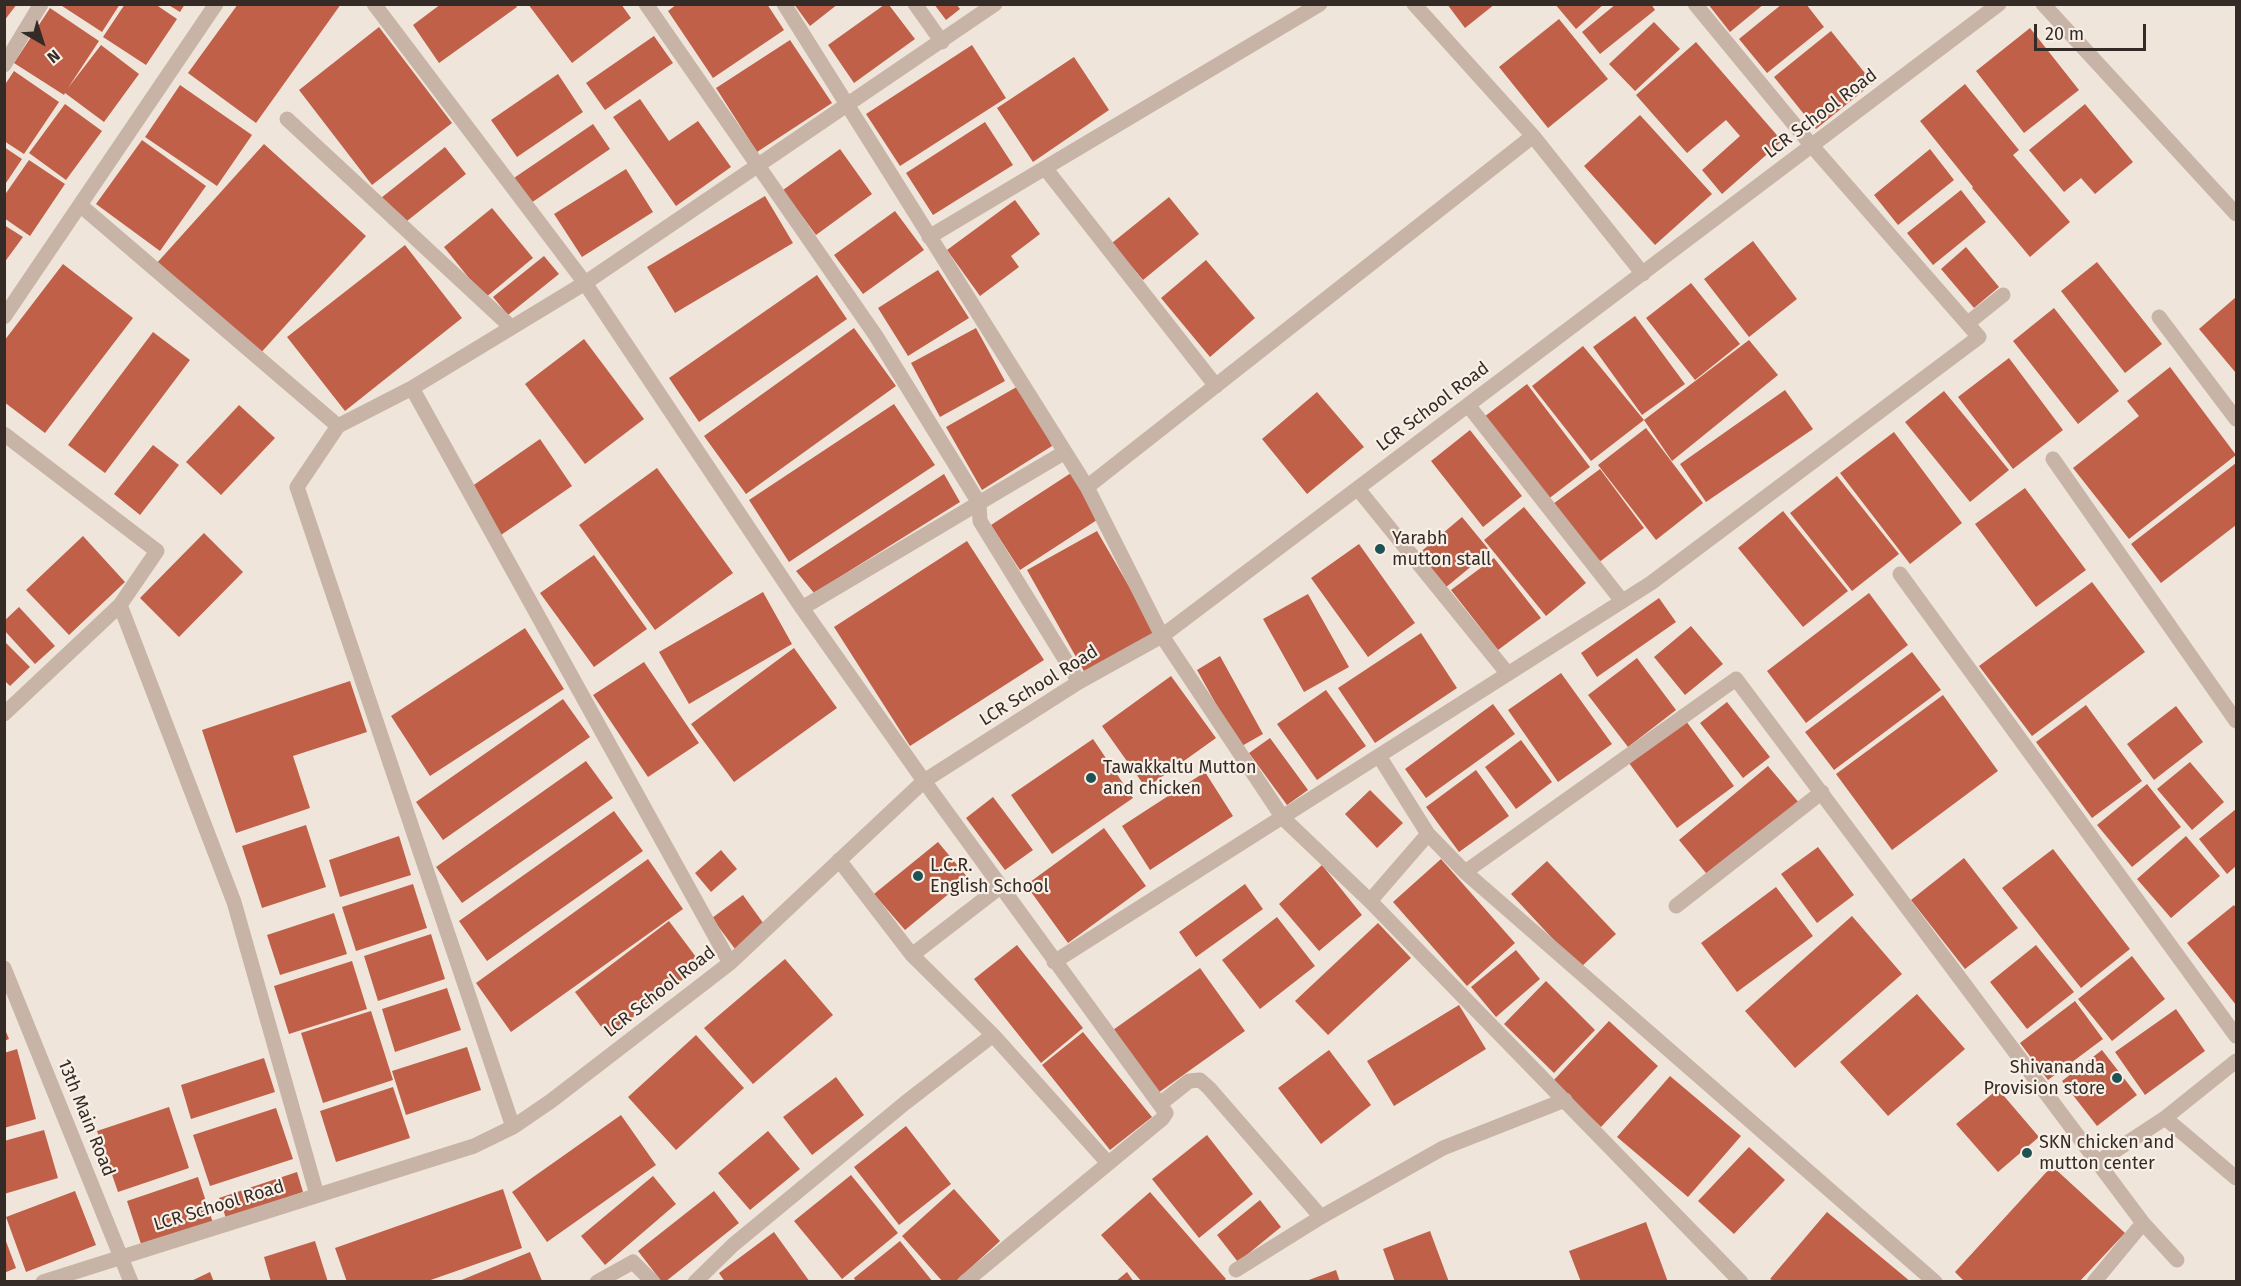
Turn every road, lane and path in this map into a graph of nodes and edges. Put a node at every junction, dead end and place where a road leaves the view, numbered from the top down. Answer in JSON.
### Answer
{"nodes":[{"id":1,"x":40,"y":4,"type":"edge"},
{"id":2,"x":216,"y":4,"type":"edge"},
{"id":3,"x":374,"y":4,"type":"edge"},
{"id":4,"x":646,"y":4,"type":"edge"},
{"id":5,"x":784,"y":4,"type":"edge"},
{"id":6,"x":915,"y":4,"type":"edge"},
{"id":7,"x":995,"y":4,"type":"edge"},
{"id":8,"x":1320,"y":4,"type":"edge"},
{"id":9,"x":1414,"y":4,"type":"edge"},
{"id":10,"x":1695,"y":4,"type":"edge"},
{"id":11,"x":1999,"y":4,"type":"edge"},
{"id":12,"x":2043,"y":4,"type":"edge"},
{"id":13,"x":942,"y":42,"type":"junction"},
{"id":14,"x":4,"y":65,"type":"edge"},
{"id":15,"x":846,"y":107,"type":"junction"},
{"id":16,"x":287,"y":118,"type":"dead end"},
{"id":17,"x":1533,"y":136,"type":"junction"},
{"id":18,"x":1812,"y":146,"type":"junction"},
{"id":19,"x":758,"y":166,"type":"junction"},
{"id":20,"x":1045,"y":168,"type":"junction"},
{"id":21,"x":80,"y":205,"type":"junction"},
{"id":22,"x":2236,"y":214,"type":"edge"},
{"id":23,"x":929,"y":237,"type":"junction"},
{"id":24,"x":1643,"y":274,"type":"junction"},
{"id":25,"x":585,"y":283,"type":"junction"},
{"id":26,"x":2003,"y":295,"type":"dead end"},
{"id":27,"x":4,"y":317,"type":"edge"},
{"id":28,"x":2158,"y":317,"type":"dead end"},
{"id":29,"x":1968,"y":323,"type":"junction"},
{"id":30,"x":511,"y":327,"type":"junction"},
{"id":31,"x":1216,"y":386,"type":"junction"},
{"id":32,"x":412,"y":388,"type":"junction"},
{"id":33,"x":1468,"y":405,"type":"junction"},
{"id":34,"x":2236,"y":419,"type":"edge"},
{"id":35,"x":338,"y":426,"type":"junction"},
{"id":36,"x":4,"y":435,"type":"edge"},
{"id":37,"x":1065,"y":452,"type":"junction"},
{"id":38,"x":2053,"y":459,"type":"dead end"},
{"id":39,"x":1087,"y":487,"type":"junction"},
{"id":40,"x":1358,"y":489,"type":"junction"},
{"id":41,"x":980,"y":503,"type":"junction"},
{"id":42,"x":1900,"y":574,"type":"dead end"},
{"id":43,"x":1622,"y":601,"type":"junction"},
{"id":44,"x":120,"y":605,"type":"junction"},
{"id":45,"x":802,"y":608,"type":"junction"},
{"id":46,"x":1162,"y":636,"type":"junction"},
{"id":47,"x":1508,"y":674,"type":"junction"},
{"id":48,"x":1079,"y":682,"type":"junction"},
{"id":49,"x":4,"y":714,"type":"edge"},
{"id":50,"x":2236,"y":721,"type":"edge"},
{"id":51,"x":1379,"y":756,"type":"junction"},
{"id":52,"x":924,"y":781,"type":"junction"},
{"id":53,"x":1821,"y":792,"type":"junction"},
{"id":54,"x":1283,"y":818,"type":"junction"},
{"id":55,"x":1428,"y":834,"type":"junction"},
{"id":56,"x":839,"y":860,"type":"junction"},
{"id":57,"x":1465,"y":872,"type":"junction"},
{"id":58,"x":1000,"y":887,"type":"junction"},
{"id":59,"x":1370,"y":901,"type":"junction"},
{"id":60,"x":1676,"y":906,"type":"dead end"},
{"id":61,"x":912,"y":955,"type":"junction"},
{"id":62,"x":1054,"y":962,"type":"junction"},
{"id":63,"x":730,"y":963,"type":"junction"},
{"id":64,"x":4,"y":968,"type":"edge"},
{"id":65,"x":993,"y":1035,"type":"junction"},
{"id":66,"x":2236,"y":1036,"type":"edge"},
{"id":67,"x":2236,"y":1061,"type":"edge"},
{"id":68,"x":1565,"y":1100,"type":"junction"},
{"id":69,"x":1160,"y":1104,"type":"junction"},
{"id":70,"x":2165,"y":1118,"type":"junction"},
{"id":71,"x":513,"y":1127,"type":"junction"},
{"id":72,"x":2098,"y":1162,"type":"junction"},
{"id":73,"x":1108,"y":1163,"type":"junction"},
{"id":74,"x":2236,"y":1178,"type":"edge"},
{"id":75,"x":317,"y":1195,"type":"junction"},
{"id":76,"x":1321,"y":1217,"type":"junction"},
{"id":77,"x":2143,"y":1223,"type":"junction"},
{"id":78,"x":121,"y":1257,"type":"junction"},
{"id":79,"x":2177,"y":1260,"type":"dead end"},
{"id":80,"x":1236,"y":1270,"type":"dead end"},
{"id":81,"x":43,"y":1281,"type":"edge"},
{"id":82,"x":131,"y":1281,"type":"edge"},
{"id":83,"x":597,"y":1281,"type":"edge"},
{"id":84,"x":653,"y":1281,"type":"edge"},
{"id":85,"x":695,"y":1281,"type":"edge"},
{"id":86,"x":965,"y":1281,"type":"edge"},
{"id":87,"x":1742,"y":1281,"type":"edge"},
{"id":88,"x":1935,"y":1281,"type":"edge"},
{"id":89,"x":2094,"y":1281,"type":"edge"}],
"edges":[{"from":1,"to":14,"type":"street"},
{"from":2,"to":21,"type":"street"},
{"from":3,"to":25,"type":"street"},
{"from":4,"to":19,"type":"street"},
{"from":5,"to":15,"type":"street"},
{"from":6,"to":13,"type":"street"},
{"from":7,"to":13,"type":"street"},
{"from":8,"to":20,"type":"street"},
{"from":9,"to":17,"type":"street"},
{"from":10,"to":18,"type":"street"},
{"from":11,"to":18,"type":"street","name":"LCR School Road"},
{"from":12,"to":22,"type":"street"},
{"from":13,"to":15,"type":"street"},
{"from":15,"to":19,"type":"street"},
{"from":15,"to":23,"type":"street"},
{"from":16,"to":30,"type":"street"},
{"from":17,"to":24,"type":"street"},
{"from":17,"to":31,"type":"street"},
{"from":18,"to":24,"type":"street","name":"LCR School Road"},
{"from":18,"to":29,"type":"street"},
{"from":19,"to":25,"type":"street"},
{"from":19,"to":41,"type":"street"},
{"from":20,"to":23,"type":"street"},
{"from":20,"to":31,"type":"street"},
{"from":21,"to":27,"type":"street"},
{"from":21,"to":35,"type":"street"},
{"from":23,"to":37,"type":"street"},
{"from":24,"to":33,"type":"street","name":"LCR School Road"},
{"from":25,"to":30,"type":"street"},
{"from":25,"to":45,"type":"street"},
{"from":26,"to":29,"type":"street"},
{"from":28,"to":34,"type":"street"},
{"from":29,"to":43,"type":"street"},
{"from":30,"to":32,"type":"street"},
{"from":31,"to":39,"type":"street"},
{"from":32,"to":35,"type":"street"},
{"from":32,"to":63,"type":"street"},
{"from":33,"to":40,"type":"street","name":"LCR School Road"},
{"from":33,"to":43,"type":"street"},
{"from":35,"to":71,"type":"street"},
{"from":36,"to":44,"type":"street"},
{"from":37,"to":39,"type":"street"},
{"from":37,"to":41,"type":"street"},
{"from":38,"to":50,"type":"street"},
{"from":39,"to":46,"type":"street"},
{"from":40,"to":46,"type":"street","name":"LCR School Road"},
{"from":40,"to":47,"type":"street"},
{"from":41,"to":45,"type":"street"},
{"from":41,"to":48,"type":"street"},
{"from":42,"to":66,"type":"street"},
{"from":43,"to":47,"type":"street"},
{"from":44,"to":49,"type":"street"},
{"from":44,"to":75,"type":"street"},
{"from":45,"to":52,"type":"street"},
{"from":46,"to":48,"type":"street","name":"LCR School Road"},
{"from":46,"to":54,"type":"street"},
{"from":47,"to":51,"type":"street"},
{"from":48,"to":52,"type":"street","name":"LCR School Road"},
{"from":51,"to":54,"type":"street"},
{"from":51,"to":55,"type":"street"},
{"from":52,"to":56,"type":"street","name":"LCR School Road"},
{"from":52,"to":58,"type":"street"},
{"from":53,"to":57,"type":"street"},
{"from":53,"to":60,"type":"street"},
{"from":53,"to":72,"type":"street"},
{"from":54,"to":59,"type":"street"},
{"from":54,"to":62,"type":"street"},
{"from":55,"to":57,"type":"street"},
{"from":55,"to":59,"type":"street"},
{"from":56,"to":61,"type":"street"},
{"from":56,"to":63,"type":"street","name":"LCR School Road"},
{"from":57,"to":88,"type":"street"},
{"from":58,"to":61,"type":"street"},
{"from":58,"to":62,"type":"street"},
{"from":59,"to":68,"type":"street"},
{"from":61,"to":65,"type":"street"},
{"from":62,"to":69,"type":"street"},
{"from":63,"to":71,"type":"street","name":"LCR School Road"},
{"from":64,"to":78,"type":"street","name":"13th Main Road"},
{"from":65,"to":73,"type":"street"},
{"from":65,"to":85,"type":"street"},
{"from":67,"to":70,"type":"street"},
{"from":68,"to":76,"type":"street"},
{"from":68,"to":87,"type":"street"},
{"from":69,"to":73,"type":"street"},
{"from":69,"to":76,"type":"street"},
{"from":70,"to":72,"type":"street"},
{"from":70,"to":74,"type":"street"},
{"from":71,"to":75,"type":"street","name":"LCR School Road"},
{"from":72,"to":77,"type":"street"},
{"from":73,"to":86,"type":"street"},
{"from":75,"to":78,"type":"street","name":"LCR School Road"},
{"from":76,"to":80,"type":"street"},
{"from":77,"to":79,"type":"street"},
{"from":77,"to":89,"type":"street"},
{"from":78,"to":81,"type":"street","name":"LCR School Road"},
{"from":78,"to":82,"type":"street","name":"13th Main Road"},
{"from":83,"to":84,"type":"street"}]}
